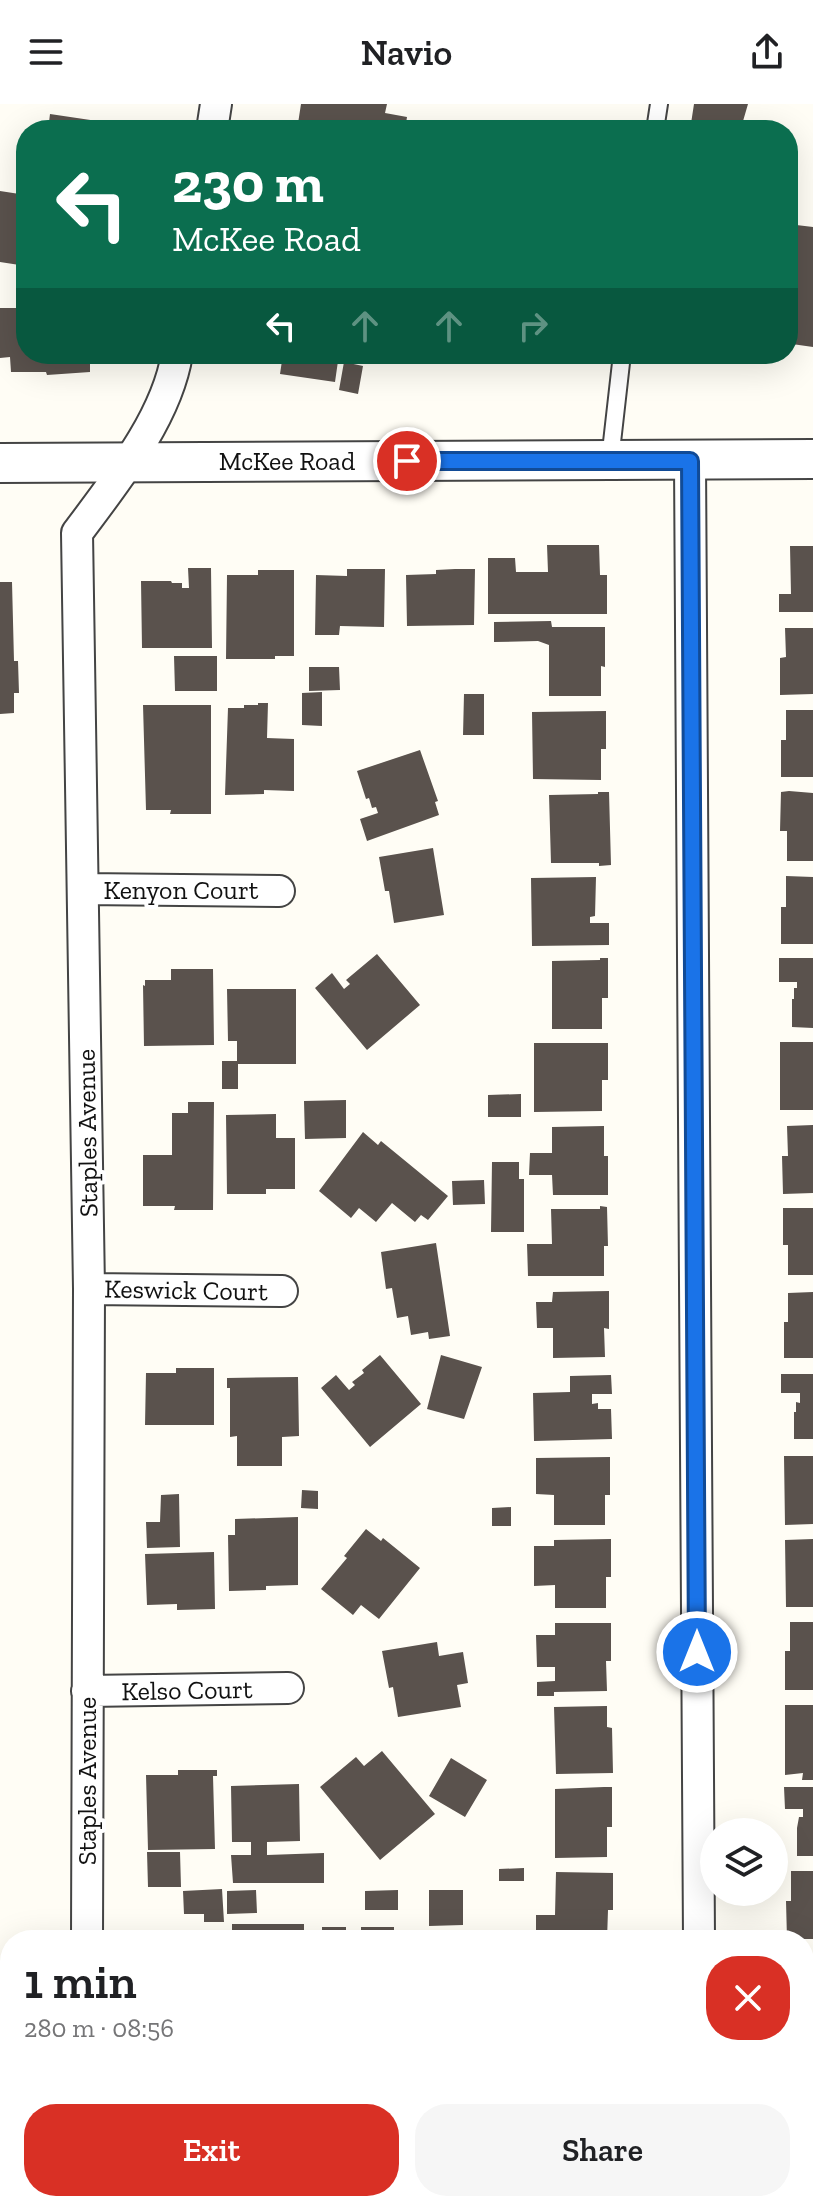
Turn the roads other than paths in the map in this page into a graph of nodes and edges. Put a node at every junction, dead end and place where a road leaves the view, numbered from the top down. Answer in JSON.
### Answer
{"nodes":[{"id":1,"x":175,"y":364,"type":"edge"},
{"id":2,"x":621,"y":364,"type":"edge"},
{"id":3,"x":813,"y":459,"type":"edge"},
{"id":4,"x":690,"y":461,"type":"junction"},
{"id":5,"x":129,"y":462,"type":"junction"},
{"id":6,"x":610,"y":462,"type":"junction"},
{"id":7,"x":0,"y":463,"type":"edge"},
{"id":8,"x":83,"y":889,"type":"junction"},
{"id":9,"x":279,"y":891,"type":"dead end"},
{"id":10,"x":89,"y":1289,"type":"junction"},
{"id":11,"x":282,"y":1291,"type":"dead end"},
{"id":12,"x":288,"y":1688,"type":"dead end"},
{"id":13,"x":87,"y":1691,"type":"junction"},
{"id":14,"x":87,"y":1930,"type":"edge"},
{"id":15,"x":699,"y":1930,"type":"edge"}],
"edges":[{"from":1,"to":5,"type":"street","name":"Staples Avenue"},
{"from":2,"to":6,"type":"lane"},
{"from":3,"to":4,"type":"street","name":"McKee Road"},
{"from":4,"to":6,"type":"street","name":"McKee Road"},
{"from":4,"to":15,"type":"street"},
{"from":5,"to":6,"type":"street","name":"McKee Road"},
{"from":5,"to":7,"type":"street","name":"McKee Road"},
{"from":5,"to":8,"type":"street","name":"Staples Avenue"},
{"from":8,"to":9,"type":"street","name":"Kenyon Court"},
{"from":8,"to":10,"type":"street","name":"Staples Avenue"},
{"from":10,"to":11,"type":"street","name":"Keswick Court"},
{"from":10,"to":13,"type":"street","name":"Staples Avenue"},
{"from":12,"to":13,"type":"street","name":"Kelso Court"},
{"from":13,"to":14,"type":"street","name":"Staples Avenue"}]}
